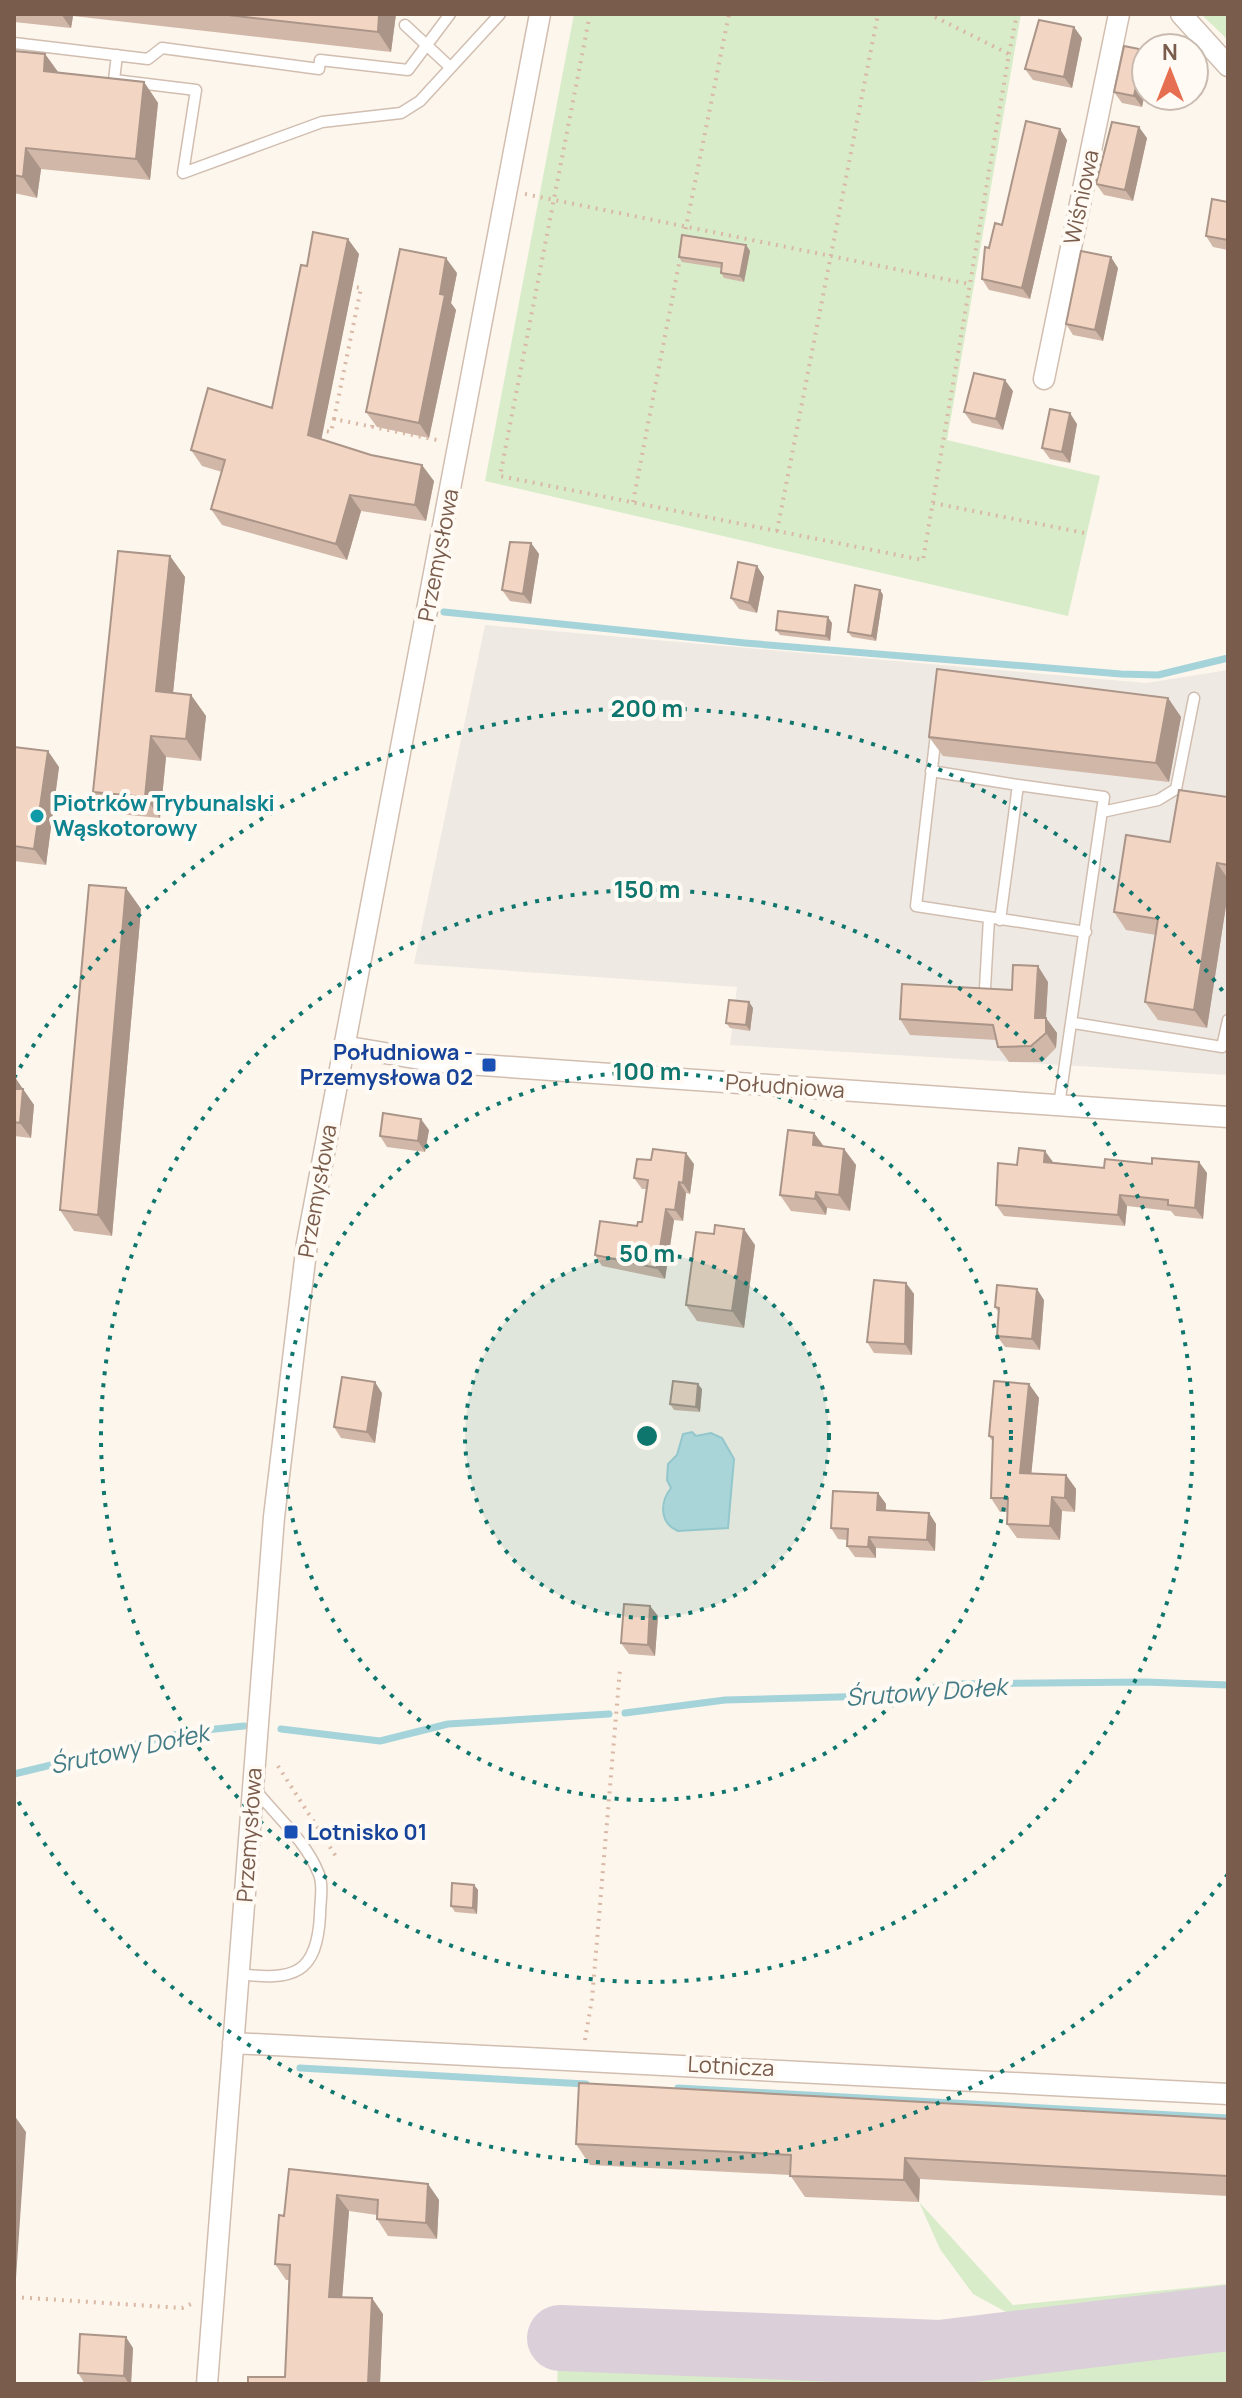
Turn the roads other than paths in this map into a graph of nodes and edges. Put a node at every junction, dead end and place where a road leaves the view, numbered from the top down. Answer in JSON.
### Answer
{"nodes":[{"id":1,"x":450,"y":14,"type":"edge"},
{"id":2,"x":500,"y":14,"type":"edge"},
{"id":3,"x":540,"y":14,"type":"edge"},
{"id":4,"x":1119,"y":14,"type":"edge"},
{"id":5,"x":1181,"y":14,"type":"edge"},
{"id":6,"x":405,"y":25,"type":"dead end"},
{"id":7,"x":14,"y":43,"type":"edge"},
{"id":8,"x":426,"y":45,"type":"junction"},
{"id":9,"x":117,"y":55,"type":"junction"},
{"id":10,"x":1228,"y":66,"type":"edge"},
{"id":11,"x":450,"y":67,"type":"junction"},
{"id":12,"x":1044,"y":379,"type":"dead end"},
{"id":13,"x":1194,"y":698,"type":"dead end"},
{"id":14,"x":936,"y":727,"type":"edge"},
{"id":15,"x":931,"y":771,"type":"junction"},
{"id":16,"x":1018,"y":785,"type":"junction"},
{"id":17,"x":1102,"y":812,"type":"junction"},
{"id":18,"x":995,"y":919,"type":"junction"},
{"id":19,"x":1086,"y":932,"type":"junction"},
{"id":20,"x":985,"y":988,"type":"edge"},
{"id":21,"x":1228,"y":1020,"type":"edge"},
{"id":22,"x":1074,"y":1023,"type":"junction"},
{"id":23,"x":343,"y":1046,"type":"junction"},
{"id":24,"x":1059,"y":1105,"type":"junction"},
{"id":25,"x":1228,"y":1117,"type":"edge"},
{"id":26,"x":253,"y":1786,"type":"junction"},
{"id":27,"x":239,"y":1974,"type":"junction"},
{"id":28,"x":233,"y":2043,"type":"junction"},
{"id":29,"x":1228,"y":2094,"type":"edge"},
{"id":30,"x":207,"y":2384,"type":"edge"}],
"edges":[{"from":1,"to":8,"type":"lane"},
{"from":2,"to":11,"type":"lane"},
{"from":3,"to":23,"type":"street","name":"Przemysłowa"},
{"from":4,"to":12,"type":"street","name":"Wiśniowa"},
{"from":5,"to":10,"type":"street"},
{"from":6,"to":8,"type":"lane"},
{"from":7,"to":9,"type":"lane"},
{"from":8,"to":9,"type":"lane"},
{"from":8,"to":11,"type":"lane"},
{"from":9,"to":11,"type":"lane"},
{"from":13,"to":17,"type":"lane"},
{"from":14,"to":15,"type":"lane"},
{"from":15,"to":16,"type":"lane"},
{"from":15,"to":18,"type":"lane"},
{"from":16,"to":17,"type":"lane"},
{"from":16,"to":18,"type":"lane"},
{"from":17,"to":19,"type":"lane"},
{"from":18,"to":19,"type":"lane"},
{"from":18,"to":20,"type":"lane"},
{"from":19,"to":22,"type":"lane"},
{"from":21,"to":22,"type":"lane"},
{"from":22,"to":24,"type":"lane"},
{"from":23,"to":24,"type":"street","name":"Południowa"},
{"from":23,"to":26,"type":"street","name":"Przemysłowa"},
{"from":24,"to":25,"type":"street","name":"Południowa"},
{"from":26,"to":27,"type":"street","name":"Przemysłowa"},
{"from":26,"to":27,"type":"lane"},
{"from":27,"to":28,"type":"street","name":"Przemysłowa"},
{"from":28,"to":29,"type":"street","name":"Lotnicza"},
{"from":28,"to":30,"type":"street","name":"Przemysłowa"}]}
